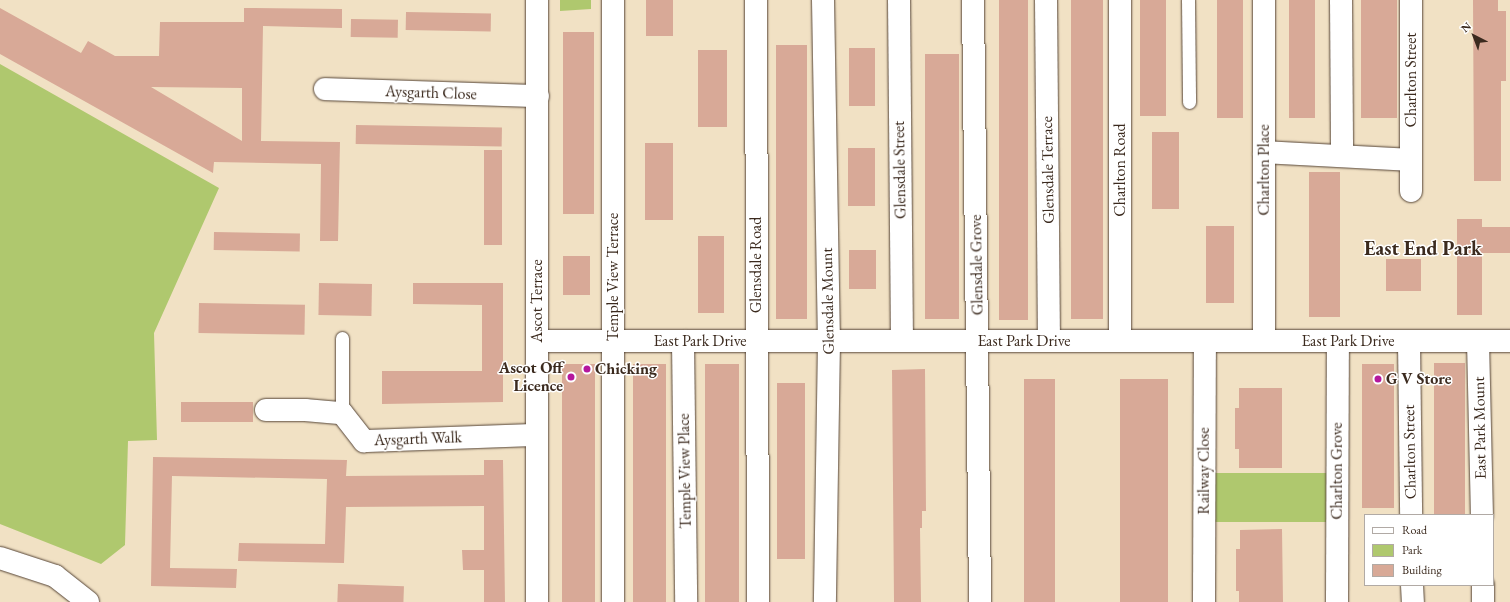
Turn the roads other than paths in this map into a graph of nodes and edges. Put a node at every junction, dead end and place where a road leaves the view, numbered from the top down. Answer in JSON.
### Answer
{"nodes":[{"id":1,"x":537,"y":0,"type":"edge"},
{"id":2,"x":613,"y":0,"type":"edge"},
{"id":3,"x":756,"y":0,"type":"edge"},
{"id":4,"x":823,"y":0,"type":"edge"},
{"id":5,"x":899,"y":0,"type":"edge"},
{"id":6,"x":973,"y":0,"type":"edge"},
{"id":7,"x":1046,"y":0,"type":"edge"},
{"id":8,"x":1120,"y":0,"type":"edge"},
{"id":9,"x":1188,"y":0,"type":"edge"},
{"id":10,"x":1264,"y":0,"type":"edge"},
{"id":11,"x":1341,"y":0,"type":"edge"},
{"id":12,"x":1411,"y":0,"type":"edge"},
{"id":13,"x":325,"y":89,"type":"dead end"},
{"id":14,"x":538,"y":96,"type":"junction"},
{"id":15,"x":1189,"y":102,"type":"dead end"},
{"id":16,"x":1264,"y":152,"type":"junction"},
{"id":17,"x":1342,"y":156,"type":"junction"},
{"id":18,"x":1411,"y":160,"type":"junction"},
{"id":19,"x":1411,"y":191,"type":"dead end"},
{"id":20,"x":342,"y":338,"type":"dead end"},
{"id":21,"x":537,"y":341,"type":"junction"},
{"id":22,"x":614,"y":341,"type":"junction"},
{"id":23,"x":683,"y":341,"type":"junction"},
{"id":24,"x":755,"y":341,"type":"junction"},
{"id":25,"x":829,"y":341,"type":"junction"},
{"id":26,"x":902,"y":341,"type":"junction"},
{"id":27,"x":978,"y":341,"type":"junction"},
{"id":28,"x":1049,"y":341,"type":"junction"},
{"id":29,"x":1120,"y":341,"type":"junction"},
{"id":30,"x":1205,"y":341,"type":"junction"},
{"id":31,"x":1264,"y":341,"type":"junction"},
{"id":32,"x":1338,"y":341,"type":"junction"},
{"id":33,"x":1409,"y":341,"type":"junction"},
{"id":34,"x":1478,"y":341,"type":"junction"},
{"id":35,"x":1510,"y":341,"type":"edge"},
{"id":36,"x":266,"y":410,"type":"dead end"},
{"id":37,"x":342,"y":413,"type":"junction"},
{"id":38,"x":536,"y":435,"type":"junction"},
{"id":39,"x":1411,"y":514,"type":"edge"},
{"id":40,"x":1482,"y":514,"type":"edge"},
{"id":41,"x":0,"y":558,"type":"edge"},
{"id":42,"x":1412,"y":586,"type":"edge"},
{"id":43,"x":1483,"y":586,"type":"edge"},
{"id":44,"x":88,"y":602,"type":"edge"},
{"id":45,"x":537,"y":602,"type":"edge"},
{"id":46,"x":613,"y":602,"type":"edge"},
{"id":47,"x":686,"y":602,"type":"edge"},
{"id":48,"x":758,"y":602,"type":"edge"},
{"id":49,"x":825,"y":602,"type":"edge"},
{"id":50,"x":980,"y":602,"type":"edge"},
{"id":51,"x":1204,"y":602,"type":"edge"},
{"id":52,"x":1337,"y":602,"type":"edge"},
{"id":53,"x":1413,"y":602,"type":"edge"},
{"id":54,"x":1483,"y":602,"type":"edge"}],
"edges":[{"from":1,"to":14,"type":"street","name":"Ascot Terrace"},
{"from":2,"to":22,"type":"street","name":"Temple View Terrace"},
{"from":3,"to":24,"type":"street","name":"Glensdale Road"},
{"from":4,"to":25,"type":"street","name":"Glensdale Mount"},
{"from":5,"to":26,"type":"street","name":"Glensdale Street"},
{"from":6,"to":27,"type":"street","name":"Glensdale Grove"},
{"from":7,"to":28,"type":"street","name":"Glensdale Terrace"},
{"from":8,"to":29,"type":"street","name":"Charlton Road"},
{"from":9,"to":15,"type":"lane"},
{"from":10,"to":16,"type":"street","name":"Charlton Place"},
{"from":11,"to":17,"type":"street"},
{"from":12,"to":18,"type":"street","name":"Charlton Street"},
{"from":13,"to":14,"type":"street","name":"Aysgarth Close"},
{"from":14,"to":21,"type":"street","name":"Ascot Terrace"},
{"from":16,"to":17,"type":"street"},
{"from":16,"to":31,"type":"street","name":"Charlton Place"},
{"from":17,"to":18,"type":"street"},
{"from":18,"to":19,"type":"street","name":"Charlton Street"},
{"from":20,"to":37,"type":"lane"},
{"from":21,"to":22,"type":"street","name":"East Park Drive"},
{"from":21,"to":38,"type":"street","name":"Ascot Terrace"},
{"from":22,"to":23,"type":"street","name":"East Park Drive"},
{"from":22,"to":46,"type":"street","name":"Temple View Terrace"},
{"from":23,"to":24,"type":"street","name":"East Park Drive"},
{"from":23,"to":47,"type":"street","name":"Temple View Place"},
{"from":24,"to":25,"type":"street","name":"East Park Drive"},
{"from":24,"to":48,"type":"street","name":"Glensdale Road"},
{"from":25,"to":26,"type":"street","name":"East Park Drive"},
{"from":25,"to":49,"type":"street","name":"Glensdale Mount"},
{"from":26,"to":27,"type":"street","name":"East Park Drive"},
{"from":27,"to":28,"type":"street","name":"East Park Drive"},
{"from":27,"to":50,"type":"street","name":"Glensdale Grove"},
{"from":28,"to":29,"type":"street","name":"East Park Drive"},
{"from":29,"to":30,"type":"street","name":"East Park Drive"},
{"from":30,"to":31,"type":"street","name":"East Park Drive"},
{"from":30,"to":51,"type":"street","name":"Railway Close"},
{"from":31,"to":32,"type":"street","name":"East Park Drive"},
{"from":32,"to":33,"type":"street","name":"East Park Drive"},
{"from":32,"to":52,"type":"street","name":"Charlton Grove"},
{"from":33,"to":34,"type":"street","name":"East Park Drive"},
{"from":33,"to":39,"type":"street","name":"Charlton Street"},
{"from":34,"to":35,"type":"street","name":"East Park Drive"},
{"from":34,"to":40,"type":"street","name":"East Park Mount"},
{"from":36,"to":37,"type":"street"},
{"from":37,"to":38,"type":"street","name":"Aysgarth Walk"},
{"from":38,"to":45,"type":"street","name":"Ascot Terrace"},
{"from":41,"to":44,"type":"street"},
{"from":42,"to":53,"type":"street"},
{"from":43,"to":54,"type":"street"}]}
